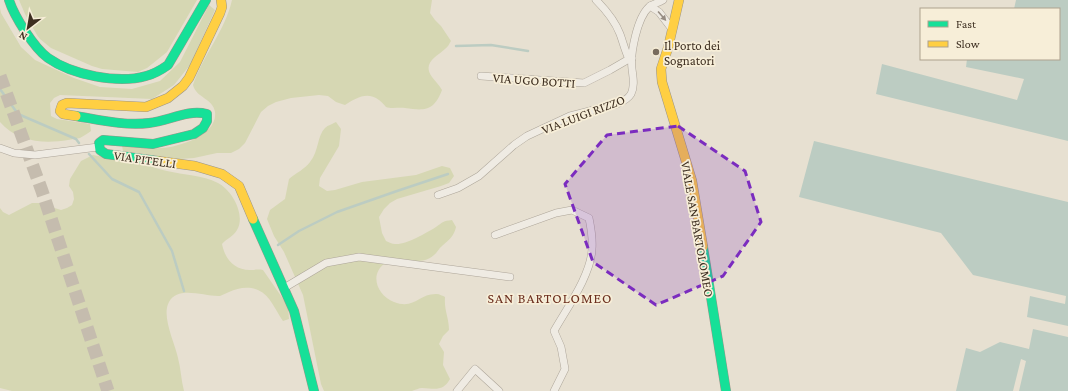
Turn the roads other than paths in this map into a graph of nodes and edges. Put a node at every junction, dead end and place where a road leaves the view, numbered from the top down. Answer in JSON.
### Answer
{"nodes":[{"id":1,"x":9,"y":0,"type":"edge"},
{"id":2,"x":206,"y":0,"type":"edge"},
{"id":3,"x":221,"y":0,"type":"edge"},
{"id":4,"x":596,"y":0,"type":"edge"},
{"id":5,"x":663,"y":0,"type":"edge"},
{"id":6,"x":679,"y":0,"type":"edge"},
{"id":7,"x":650,"y":6,"type":"junction"},
{"id":8,"x":672,"y":29,"type":"junction"},
{"id":9,"x":630,"y":58,"type":"junction"},
{"id":10,"x":481,"y":76,"type":"dead end"},
{"id":11,"x":98,"y":147,"type":"junction"},
{"id":12,"x":0,"y":148,"type":"edge"},
{"id":13,"x":438,"y":195,"type":"dead end"},
{"id":14,"x":495,"y":235,"type":"dead end"},
{"id":15,"x":510,"y":277,"type":"dead end"},
{"id":16,"x":284,"y":288,"type":"junction"},
{"id":17,"x":314,"y":391,"type":"edge"},
{"id":18,"x":457,"y":391,"type":"edge"},
{"id":19,"x":499,"y":391,"type":"edge"},
{"id":20,"x":554,"y":391,"type":"edge"},
{"id":21,"x":726,"y":391,"type":"edge"}],
"edges":[{"from":1,"to":2,"type":"street"},
{"from":3,"to":11,"type":"street","name":"VIA PITELLI"},
{"from":4,"to":9,"type":"street"},
{"from":5,"to":7,"type":"street"},
{"from":6,"to":8,"type":"street","name":"VIALE SAN BARTOLOMEO"},
{"from":7,"to":8,"type":"street","one_way":true},
{"from":7,"to":9,"type":"street","name":"VIA LUIGI RIZZO"},
{"from":8,"to":21,"type":"street","name":"VIALE SAN BARTOLOMEO"},
{"from":9,"to":10,"type":"street","name":"VIA UGO BOTTI"},
{"from":9,"to":13,"type":"street","name":"VIA LUIGI RIZZO"},
{"from":11,"to":12,"type":"street"},
{"from":11,"to":16,"type":"street","name":"VIA PITELLI"},
{"from":14,"to":20,"type":"street"},
{"from":15,"to":16,"type":"street"},
{"from":16,"to":17,"type":"street","name":"VIA PITELLI"},
{"from":18,"to":19,"type":"street"}]}
